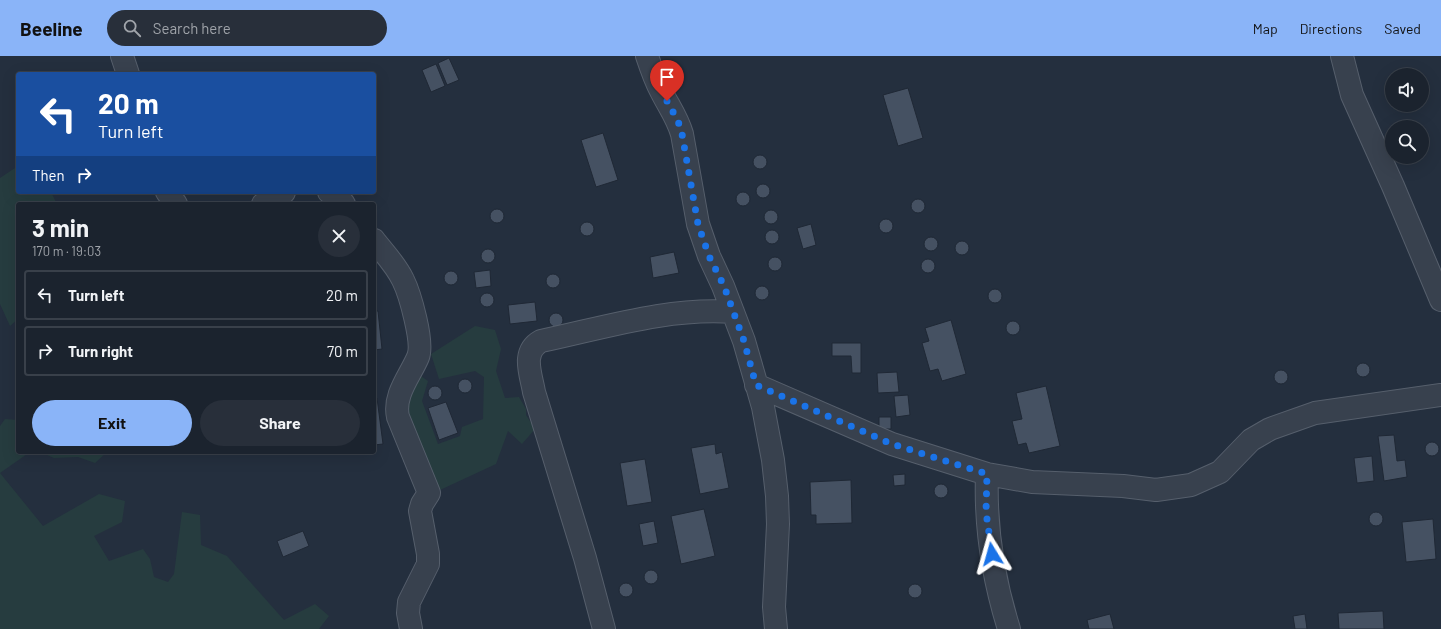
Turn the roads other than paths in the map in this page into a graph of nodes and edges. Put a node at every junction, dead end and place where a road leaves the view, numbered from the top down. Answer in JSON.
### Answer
{"nodes":[{"id":1,"x":122,"y":56,"type":"edge"},
{"id":2,"x":647,"y":56,"type":"edge"},
{"id":3,"x":1342,"y":56,"type":"edge"},
{"id":4,"x":127,"y":72,"type":"edge"},
{"id":5,"x":281,"y":194,"type":"edge"},
{"id":6,"x":332,"y":194,"type":"edge"},
{"id":7,"x":267,"y":202,"type":"edge"},
{"id":8,"x":342,"y":202,"type":"edge"},
{"id":9,"x":376,"y":242,"type":"edge"},
{"id":10,"x":1441,"y":300,"type":"edge"},
{"id":11,"x":733,"y":312,"type":"junction"},
{"id":12,"x":756,"y":385,"type":"junction"},
{"id":13,"x":1441,"y":395,"type":"edge"},
{"id":14,"x":987,"y":474,"type":"junction"},
{"id":15,"x":411,"y":629,"type":"edge"},
{"id":16,"x":604,"y":629,"type":"edge"},
{"id":17,"x":776,"y":629,"type":"edge"},
{"id":18,"x":1009,"y":629,"type":"edge"}],
"edges":[{"from":1,"to":4,"type":"street"},
{"from":2,"to":11,"type":"street"},
{"from":3,"to":10,"type":"street"},
{"from":5,"to":7,"type":"street"},
{"from":6,"to":8,"type":"street"},
{"from":9,"to":15,"type":"street"},
{"from":11,"to":12,"type":"street"},
{"from":11,"to":16,"type":"street"},
{"from":12,"to":14,"type":"street"},
{"from":12,"to":17,"type":"street"},
{"from":13,"to":14,"type":"street"},
{"from":14,"to":18,"type":"street"}]}
